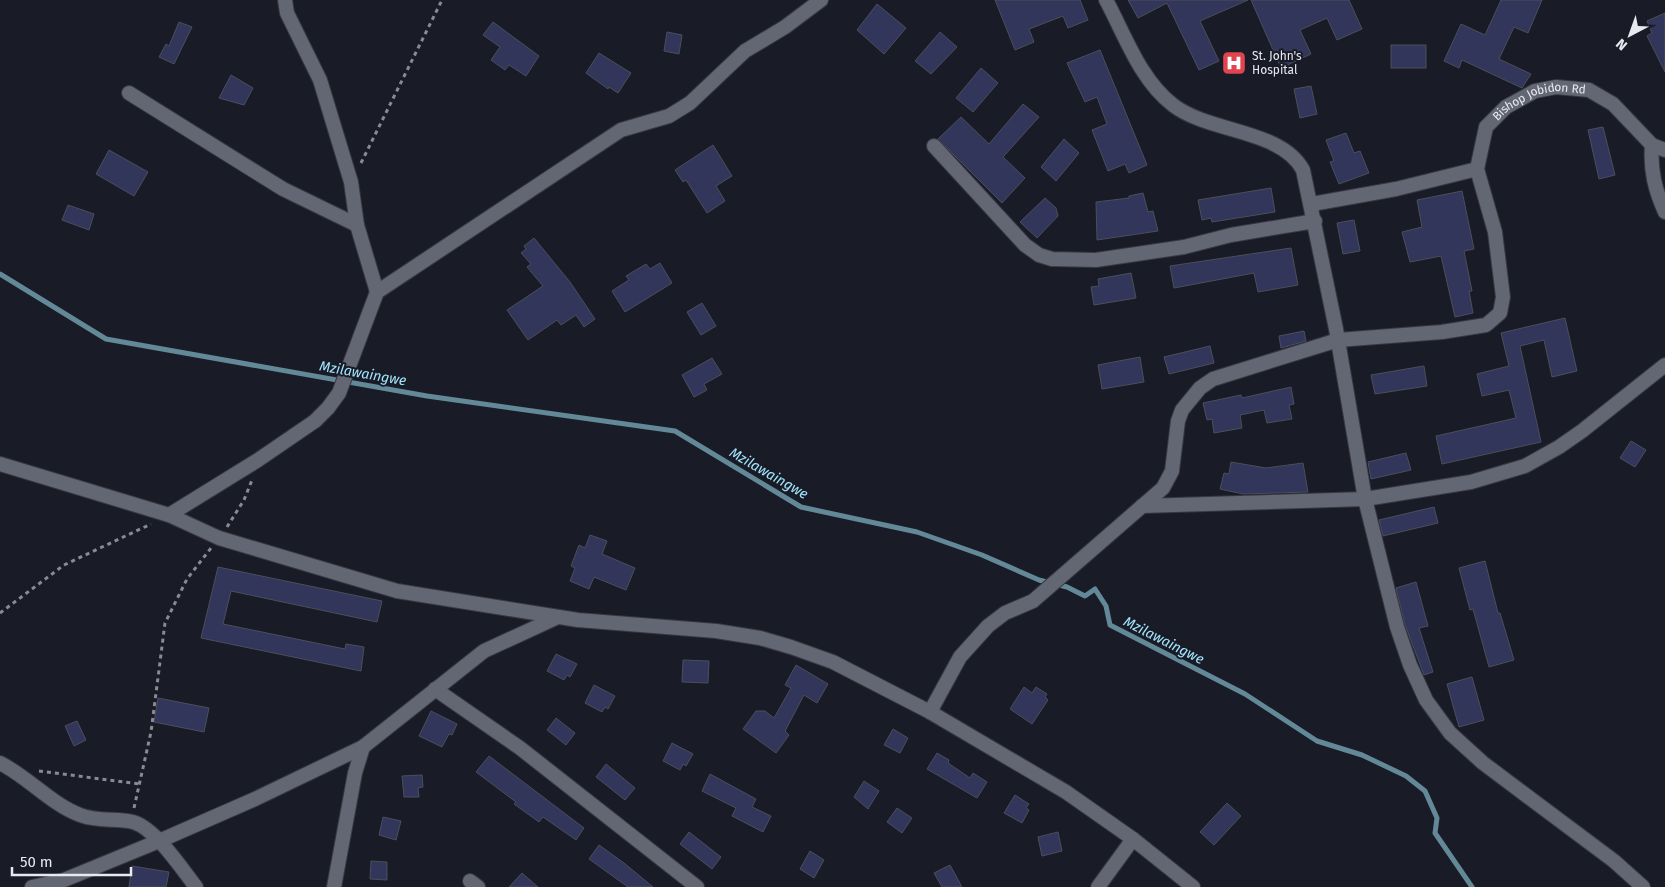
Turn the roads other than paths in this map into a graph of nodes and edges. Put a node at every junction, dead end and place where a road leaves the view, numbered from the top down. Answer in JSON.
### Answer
{"nodes":[{"id":1,"x":286,"y":0,"type":"edge"},
{"id":2,"x":821,"y":0,"type":"edge"},
{"id":3,"x":1106,"y":0,"type":"edge"},
{"id":4,"x":129,"y":93,"type":"dead end"},
{"id":5,"x":934,"y":146,"type":"dead end"},
{"id":6,"x":1659,"y":148,"type":"edge"},
{"id":7,"x":1477,"y":168,"type":"junction"},
{"id":8,"x":1312,"y":204,"type":"junction"},
{"id":9,"x":1665,"y":212,"type":"edge"},
{"id":10,"x":1315,"y":221,"type":"junction"},
{"id":11,"x":357,"y":225,"type":"junction"},
{"id":12,"x":377,"y":292,"type":"junction"},
{"id":13,"x":1338,"y":340,"type":"junction"},
{"id":14,"x":1665,"y":365,"type":"edge"},
{"id":15,"x":0,"y":464,"type":"edge"},
{"id":16,"x":1365,"y":499,"type":"junction"},
{"id":17,"x":1142,"y":506,"type":"junction"},
{"id":18,"x":169,"y":515,"type":"junction"},
{"id":19,"x":558,"y":618,"type":"junction"},
{"id":20,"x":435,"y":689,"type":"junction"},
{"id":21,"x":930,"y":712,"type":"junction"},
{"id":22,"x":362,"y":747,"type":"junction"},
{"id":23,"x":0,"y":763,"type":"edge"},
{"id":24,"x":1133,"y":839,"type":"junction"},
{"id":25,"x":159,"y":841,"type":"junction"},
{"id":26,"x":32,"y":887,"type":"edge"},
{"id":27,"x":196,"y":887,"type":"edge"},
{"id":28,"x":334,"y":887,"type":"edge"},
{"id":29,"x":697,"y":887,"type":"edge"},
{"id":30,"x":1098,"y":887,"type":"edge"},
{"id":31,"x":1194,"y":887,"type":"edge"},
{"id":32,"x":1643,"y":887,"type":"edge"}],
"edges":[{"from":1,"to":11,"type":"street"},
{"from":2,"to":12,"type":"street"},
{"from":3,"to":8,"type":"street"},
{"from":4,"to":11,"type":"street"},
{"from":5,"to":10,"type":"street"},
{"from":6,"to":7,"type":"street","name":"Bishop Jobidon Rd"},
{"from":6,"to":9,"type":"street"},
{"from":7,"to":8,"type":"street"},
{"from":7,"to":13,"type":"street","name":"Bishop Jobidon Rd"},
{"from":8,"to":10,"type":"street"},
{"from":10,"to":13,"type":"street"},
{"from":11,"to":12,"type":"street"},
{"from":12,"to":18,"type":"street"},
{"from":13,"to":16,"type":"street"},
{"from":13,"to":17,"type":"street","name":"Bishop Jobidon Rd"},
{"from":14,"to":16,"type":"street"},
{"from":15,"to":18,"type":"street"},
{"from":16,"to":17,"type":"street"},
{"from":16,"to":32,"type":"street"},
{"from":17,"to":21,"type":"street","name":"Bishop Jobidon Rd"},
{"from":18,"to":19,"type":"street"},
{"from":19,"to":20,"type":"street"},
{"from":19,"to":21,"type":"street"},
{"from":20,"to":22,"type":"street"},
{"from":20,"to":29,"type":"street"},
{"from":21,"to":24,"type":"street"},
{"from":22,"to":25,"type":"street"},
{"from":22,"to":28,"type":"street"},
{"from":23,"to":25,"type":"street"},
{"from":24,"to":30,"type":"street"},
{"from":24,"to":31,"type":"street"},
{"from":25,"to":26,"type":"street"},
{"from":25,"to":27,"type":"street"}]}
